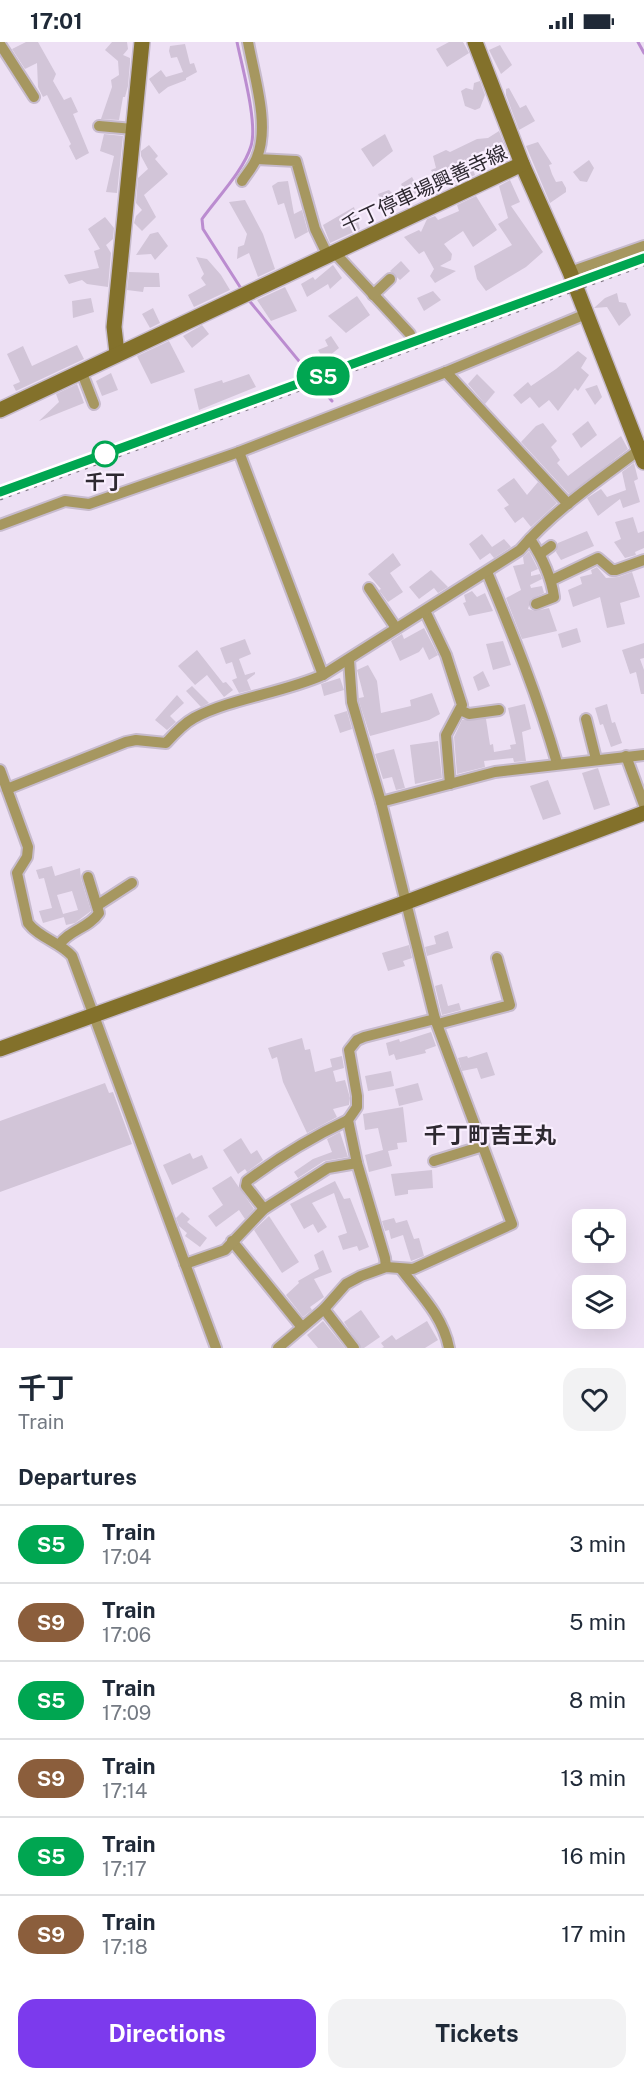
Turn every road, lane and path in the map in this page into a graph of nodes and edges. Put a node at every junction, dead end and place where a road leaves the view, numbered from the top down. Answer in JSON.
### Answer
{"nodes":[{"id":1,"x":142,"y":42,"type":"edge"},
{"id":2,"x":248,"y":42,"type":"edge"},
{"id":3,"x":475,"y":42,"type":"edge"},
{"id":4,"x":1,"y":43,"type":"edge"},
{"id":5,"x":34,"y":97,"type":"dead end"},
{"id":6,"x":99,"y":126,"type":"dead end"},
{"id":7,"x":133,"y":129,"type":"junction"},
{"id":8,"x":257,"y":159,"type":"junction"},
{"id":9,"x":522,"y":165,"type":"junction"},
{"id":10,"x":242,"y":181,"type":"dead end"},
{"id":11,"x":644,"y":246,"type":"edge"},
{"id":12,"x":332,"y":255,"type":"junction"},
{"id":13,"x":570,"y":272,"type":"junction"},
{"id":14,"x":390,"y":279,"type":"dead end"},
{"id":15,"x":373,"y":295,"type":"junction"},
{"id":16,"x":586,"y":314,"type":"junction"},
{"id":17,"x":410,"y":334,"type":"dead end"},
{"id":18,"x":117,"y":353,"type":"junction"},
{"id":19,"x":446,"y":372,"type":"junction"},
{"id":20,"x":82,"y":373,"type":"junction"},
{"id":21,"x":94,"y":404,"type":"dead end"},
{"id":22,"x":0,"y":410,"type":"edge"},
{"id":23,"x":239,"y":452,"type":"junction"},
{"id":24,"x":642,"y":456,"type":"edge"},
{"id":25,"x":568,"y":504,"type":"junction"},
{"id":26,"x":0,"y":525,"type":"edge"},
{"id":27,"x":530,"y":539,"type":"junction"},
{"id":28,"x":551,"y":546,"type":"dead end"},
{"id":29,"x":540,"y":554,"type":"junction"},
{"id":30,"x":644,"y":560,"type":"edge"},
{"id":31,"x":487,"y":572,"type":"junction"},
{"id":32,"x":552,"y":580,"type":"junction"},
{"id":33,"x":369,"y":588,"type":"dead end"},
{"id":34,"x":536,"y":604,"type":"dead end"},
{"id":35,"x":425,"y":611,"type":"junction"},
{"id":36,"x":396,"y":628,"type":"junction"},
{"id":37,"x":349,"y":660,"type":"junction"},
{"id":38,"x":323,"y":675,"type":"junction"},
{"id":39,"x":499,"y":710,"type":"dead end"},
{"id":40,"x":460,"y":711,"type":"junction"},
{"id":41,"x":586,"y":719,"type":"dead end"},
{"id":42,"x":644,"y":755,"type":"edge"},
{"id":43,"x":626,"y":756,"type":"junction"},
{"id":44,"x":596,"y":759,"type":"junction"},
{"id":45,"x":557,"y":763,"type":"junction"},
{"id":46,"x":0,"y":771,"type":"edge"},
{"id":47,"x":450,"y":784,"type":"junction"},
{"id":48,"x":7,"y":789,"type":"junction"},
{"id":49,"x":381,"y":802,"type":"junction"},
{"id":50,"x":644,"y":805,"type":"edge"},
{"id":51,"x":644,"y":813,"type":"edge"},
{"id":52,"x":88,"y":877,"type":"dead end"},
{"id":53,"x":132,"y":884,"type":"dead end"},
{"id":54,"x":407,"y":902,"type":"junction"},
{"id":55,"x":98,"y":905,"type":"junction"},
{"id":56,"x":59,"y":945,"type":"junction"},
{"id":57,"x":497,"y":958,"type":"dead end"},
{"id":58,"x":94,"y":1015,"type":"junction"},
{"id":59,"x":436,"y":1021,"type":"junction"},
{"id":60,"x":0,"y":1049,"type":"edge"},
{"id":61,"x":348,"y":1120,"type":"junction"},
{"id":62,"x":483,"y":1146,"type":"junction"},
{"id":63,"x":434,"y":1161,"type":"dead end"},
{"id":64,"x":357,"y":1162,"type":"junction"},
{"id":65,"x":264,"y":1209,"type":"junction"},
{"id":66,"x":232,"y":1241,"type":"junction"},
{"id":67,"x":185,"y":1264,"type":"junction"},
{"id":68,"x":386,"y":1267,"type":"junction"},
{"id":69,"x":401,"y":1269,"type":"junction"},
{"id":70,"x":324,"y":1309,"type":"junction"},
{"id":71,"x":301,"y":1326,"type":"junction"},
{"id":72,"x":216,"y":1348,"type":"edge"},
{"id":73,"x":278,"y":1348,"type":"edge"},
{"id":74,"x":354,"y":1348,"type":"edge"},
{"id":75,"x":449,"y":1348,"type":"edge"}],
"edges":[{"from":1,"to":7,"type":"street"},
{"from":2,"to":8,"type":"street"},
{"from":3,"to":9,"type":"street"},
{"from":4,"to":5,"type":"street"},
{"from":6,"to":7,"type":"street"},
{"from":7,"to":18,"type":"street"},
{"from":8,"to":10,"type":"street"},
{"from":8,"to":12,"type":"street"},
{"from":9,"to":12,"type":"street","name":"千丁停車場興善寺線"},
{"from":9,"to":13,"type":"street","name":"千丁停車場興善寺線"},
{"from":11,"to":13,"type":"street"},
{"from":12,"to":15,"type":"street"},
{"from":12,"to":18,"type":"street","name":"千丁停車場興善寺線"},
{"from":13,"to":16,"type":"street","name":"千丁停車場興善寺線"},
{"from":14,"to":15,"type":"street"},
{"from":15,"to":17,"type":"street"},
{"from":16,"to":19,"type":"street"},
{"from":16,"to":24,"type":"street","name":"千丁停車場興善寺線"},
{"from":18,"to":20,"type":"street","name":"千丁停車場興善寺線"},
{"from":19,"to":23,"type":"street"},
{"from":19,"to":25,"type":"street"},
{"from":20,"to":21,"type":"street"},
{"from":20,"to":22,"type":"street","name":"千丁停車場興善寺線"},
{"from":23,"to":26,"type":"street"},
{"from":23,"to":38,"type":"street"},
{"from":24,"to":25,"type":"street"},
{"from":25,"to":27,"type":"street"},
{"from":27,"to":29,"type":"street"},
{"from":27,"to":31,"type":"street"},
{"from":28,"to":29,"type":"street"},
{"from":29,"to":32,"type":"street"},
{"from":30,"to":32,"type":"street"},
{"from":31,"to":35,"type":"street"},
{"from":31,"to":45,"type":"street"},
{"from":32,"to":34,"type":"street"},
{"from":33,"to":36,"type":"street"},
{"from":35,"to":36,"type":"street"},
{"from":35,"to":40,"type":"street"},
{"from":36,"to":37,"type":"street"},
{"from":37,"to":38,"type":"street"},
{"from":37,"to":49,"type":"street"},
{"from":38,"to":48,"type":"street"},
{"from":39,"to":40,"type":"street"},
{"from":40,"to":47,"type":"street"},
{"from":41,"to":44,"type":"street"},
{"from":42,"to":43,"type":"street"},
{"from":43,"to":44,"type":"street"},
{"from":43,"to":50,"type":"street"},
{"from":44,"to":45,"type":"street"},
{"from":45,"to":47,"type":"street"},
{"from":46,"to":48,"type":"street"},
{"from":47,"to":49,"type":"street"},
{"from":48,"to":56,"type":"street"},
{"from":49,"to":54,"type":"street"},
{"from":51,"to":54,"type":"street"},
{"from":52,"to":55,"type":"street"},
{"from":53,"to":55,"type":"street"},
{"from":54,"to":58,"type":"street"},
{"from":54,"to":59,"type":"street"},
{"from":55,"to":56,"type":"street"},
{"from":56,"to":58,"type":"street"},
{"from":57,"to":59,"type":"street"},
{"from":58,"to":60,"type":"street"},
{"from":58,"to":67,"type":"street"},
{"from":59,"to":61,"type":"street"},
{"from":59,"to":62,"type":"street"},
{"from":61,"to":64,"type":"street"},
{"from":61,"to":65,"type":"street"},
{"from":62,"to":63,"type":"street"},
{"from":62,"to":69,"type":"street"},
{"from":64,"to":65,"type":"street"},
{"from":64,"to":68,"type":"street"},
{"from":65,"to":66,"type":"street"},
{"from":66,"to":67,"type":"street"},
{"from":66,"to":71,"type":"street"},
{"from":67,"to":72,"type":"street"},
{"from":68,"to":69,"type":"street"},
{"from":68,"to":70,"type":"street"},
{"from":69,"to":75,"type":"street"},
{"from":70,"to":71,"type":"street"},
{"from":70,"to":74,"type":"street"},
{"from":71,"to":73,"type":"street"}]}
